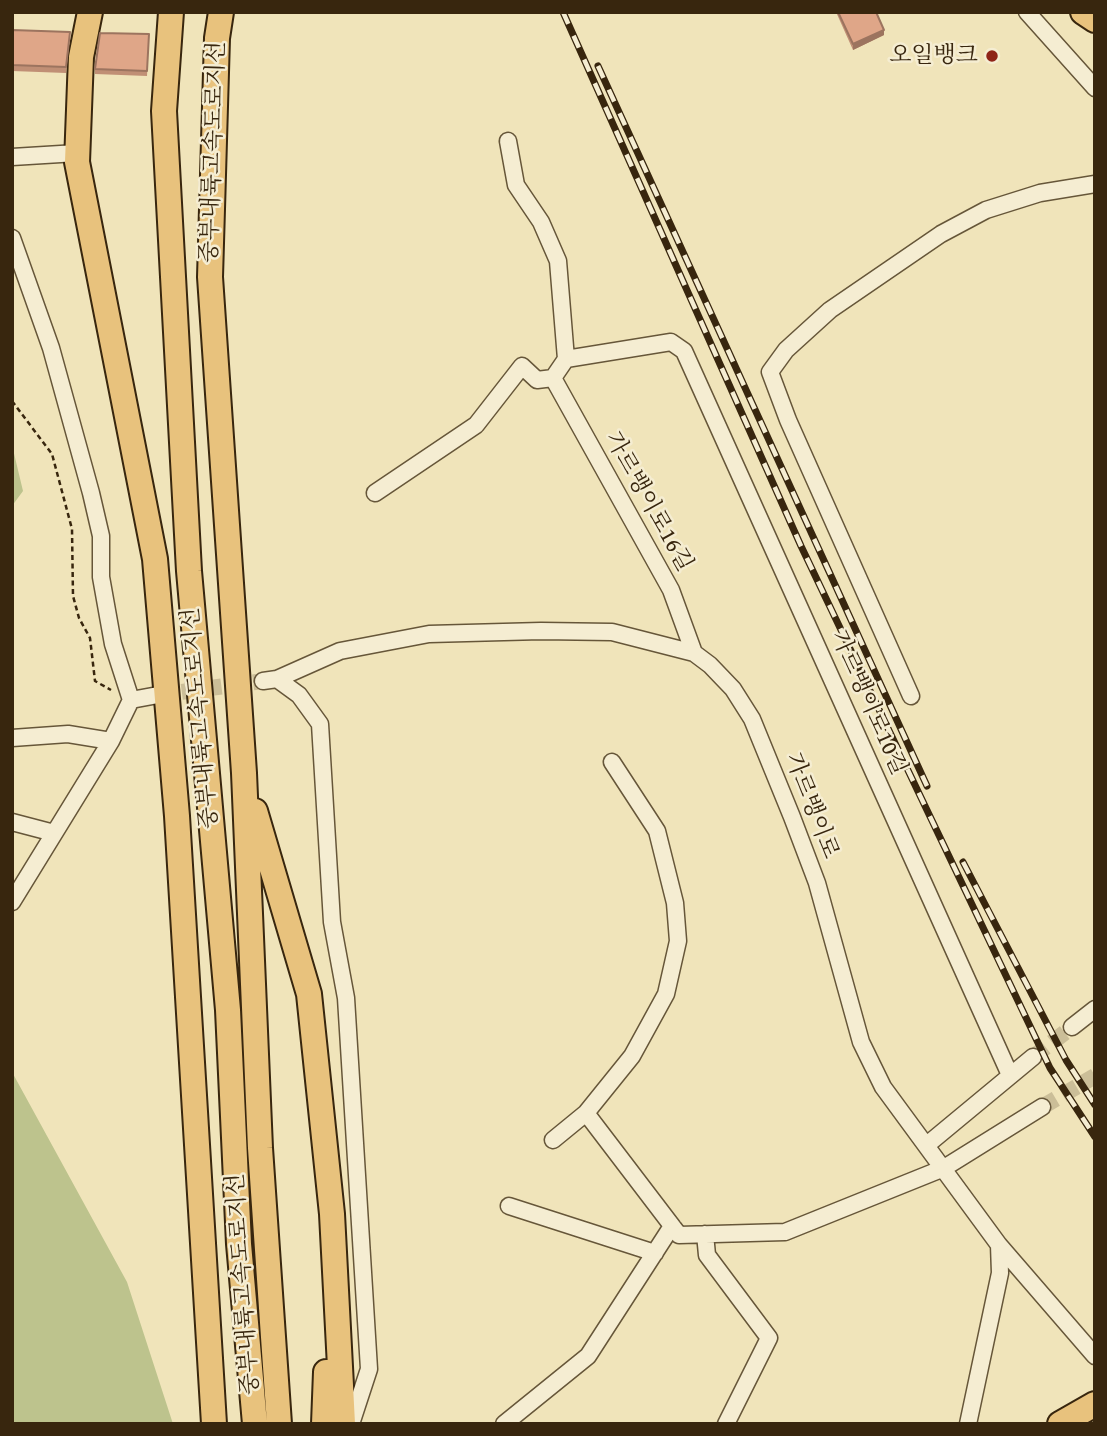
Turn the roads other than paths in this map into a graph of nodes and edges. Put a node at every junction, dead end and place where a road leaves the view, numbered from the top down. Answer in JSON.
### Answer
{"nodes":[{"id":1,"x":90,"y":12,"type":"edge"},
{"id":2,"x":171,"y":12,"type":"edge"},
{"id":3,"x":220,"y":12,"type":"edge"},
{"id":4,"x":1027,"y":12,"type":"edge"},
{"id":5,"x":1083,"y":12,"type":"edge"},
{"id":6,"x":1095,"y":20,"type":"edge"},
{"id":7,"x":1095,"y":88,"type":"edge"},
{"id":8,"x":508,"y":141,"type":"dead end"},
{"id":9,"x":77,"y":153,"type":"junction"},
{"id":10,"x":12,"y":157,"type":"edge"},
{"id":11,"x":1095,"y":184,"type":"edge"},
{"id":12,"x":12,"y":238,"type":"edge"},
{"id":13,"x":566,"y":359,"type":"junction"},
{"id":14,"x":553,"y":378,"type":"junction"},
{"id":15,"x":375,"y":493,"type":"dead end"},
{"id":16,"x":694,"y":653,"type":"junction"},
{"id":17,"x":158,"y":695,"type":"tunnel mouth"},
{"id":18,"x":911,"y":696,"type":"dead end"},
{"id":19,"x":124,"y":697,"type":"junction"},
{"id":20,"x":12,"y":738,"type":"edge"},
{"id":21,"x":111,"y":741,"type":"junction"},
{"id":22,"x":612,"y":762,"type":"dead end"},
{"id":23,"x":244,"y":773,"type":"junction"},
{"id":24,"x":12,"y":822,"type":"edge"},
{"id":25,"x":54,"y":833,"type":"junction"},
{"id":26,"x":12,"y":902,"type":"edge"},
{"id":27,"x":1095,"y":1009,"type":"edge"},
{"id":28,"x":1072,"y":1027,"type":"tunnel mouth"},
{"id":29,"x":1033,"y":1057,"type":"tunnel mouth"},
{"id":30,"x":1010,"y":1075,"type":"junction"},
{"id":31,"x":1042,"y":1107,"type":"tunnel mouth"},
{"id":32,"x":586,"y":1112,"type":"junction"},
{"id":33,"x":553,"y":1140,"type":"dead end"},
{"id":34,"x":928,"y":1144,"type":"junction"},
{"id":35,"x":944,"y":1168,"type":"junction"},
{"id":36,"x":509,"y":1206,"type":"dead end"},
{"id":37,"x":332,"y":1214,"type":"junction"},
{"id":38,"x":672,"y":1226,"type":"junction"},
{"id":39,"x":705,"y":1234,"type":"junction"},
{"id":40,"x":999,"y":1245,"type":"junction"},
{"id":41,"x":654,"y":1253,"type":"junction"},
{"id":42,"x":1095,"y":1356,"type":"edge"},
{"id":43,"x":1095,"y":1404,"type":"edge"},
{"id":44,"x":214,"y":1424,"type":"edge"},
{"id":45,"x":255,"y":1424,"type":"edge"},
{"id":46,"x":278,"y":1424,"type":"edge"},
{"id":47,"x":324,"y":1424,"type":"edge"},
{"id":48,"x":343,"y":1424,"type":"edge"},
{"id":49,"x":351,"y":1424,"type":"edge"},
{"id":50,"x":503,"y":1424,"type":"edge"},
{"id":51,"x":726,"y":1424,"type":"edge"},
{"id":52,"x":968,"y":1424,"type":"edge"},
{"id":53,"x":1060,"y":1424,"type":"edge"}],
"edges":[{"from":1,"to":9,"type":"highway"},
{"from":2,"to":45,"type":"highway","name":"중부내륙고속도로지선"},
{"from":3,"to":23,"type":"highway","name":"중부내륙고속도로지선"},
{"from":4,"to":7,"type":"street"},
{"from":5,"to":6,"type":"highway"},
{"from":8,"to":13,"type":"street"},
{"from":9,"to":10,"type":"street"},
{"from":9,"to":44,"type":"highway"},
{"from":11,"to":18,"type":"street"},
{"from":12,"to":19,"type":"street"},
{"from":13,"to":14,"type":"street"},
{"from":13,"to":30,"type":"street","name":"가르뱅이로10길"},
{"from":14,"to":15,"type":"street"},
{"from":14,"to":16,"type":"street","name":"가르뱅이로16길"},
{"from":16,"to":34,"type":"street","name":"가르뱅이로"},
{"from":16,"to":49,"type":"street","name":"가르뱅이로"},
{"from":17,"to":19,"type":"street"},
{"from":19,"to":21,"type":"street"},
{"from":20,"to":21,"type":"street"},
{"from":21,"to":25,"type":"street"},
{"from":22,"to":32,"type":"street"},
{"from":23,"to":37,"type":"highway"},
{"from":23,"to":46,"type":"highway","name":"중부내륙고속도로지선"},
{"from":24,"to":25,"type":"street"},
{"from":25,"to":26,"type":"street"},
{"from":27,"to":28,"type":"street"},
{"from":29,"to":30,"type":"street"},
{"from":30,"to":34,"type":"street"},
{"from":31,"to":35,"type":"street"},
{"from":32,"to":33,"type":"street"},
{"from":32,"to":38,"type":"street"},
{"from":34,"to":35,"type":"street","name":"가르뱅이로"},
{"from":35,"to":39,"type":"street"},
{"from":35,"to":40,"type":"street","name":"가르뱅이로"},
{"from":36,"to":41,"type":"street"},
{"from":37,"to":47,"type":"highway"},
{"from":37,"to":48,"type":"highway"},
{"from":38,"to":39,"type":"street"},
{"from":38,"to":41,"type":"street"},
{"from":39,"to":51,"type":"street"},
{"from":40,"to":42,"type":"street","name":"가르뱅이로"},
{"from":40,"to":52,"type":"street"},
{"from":41,"to":50,"type":"street"},
{"from":43,"to":53,"type":"highway"}]}
